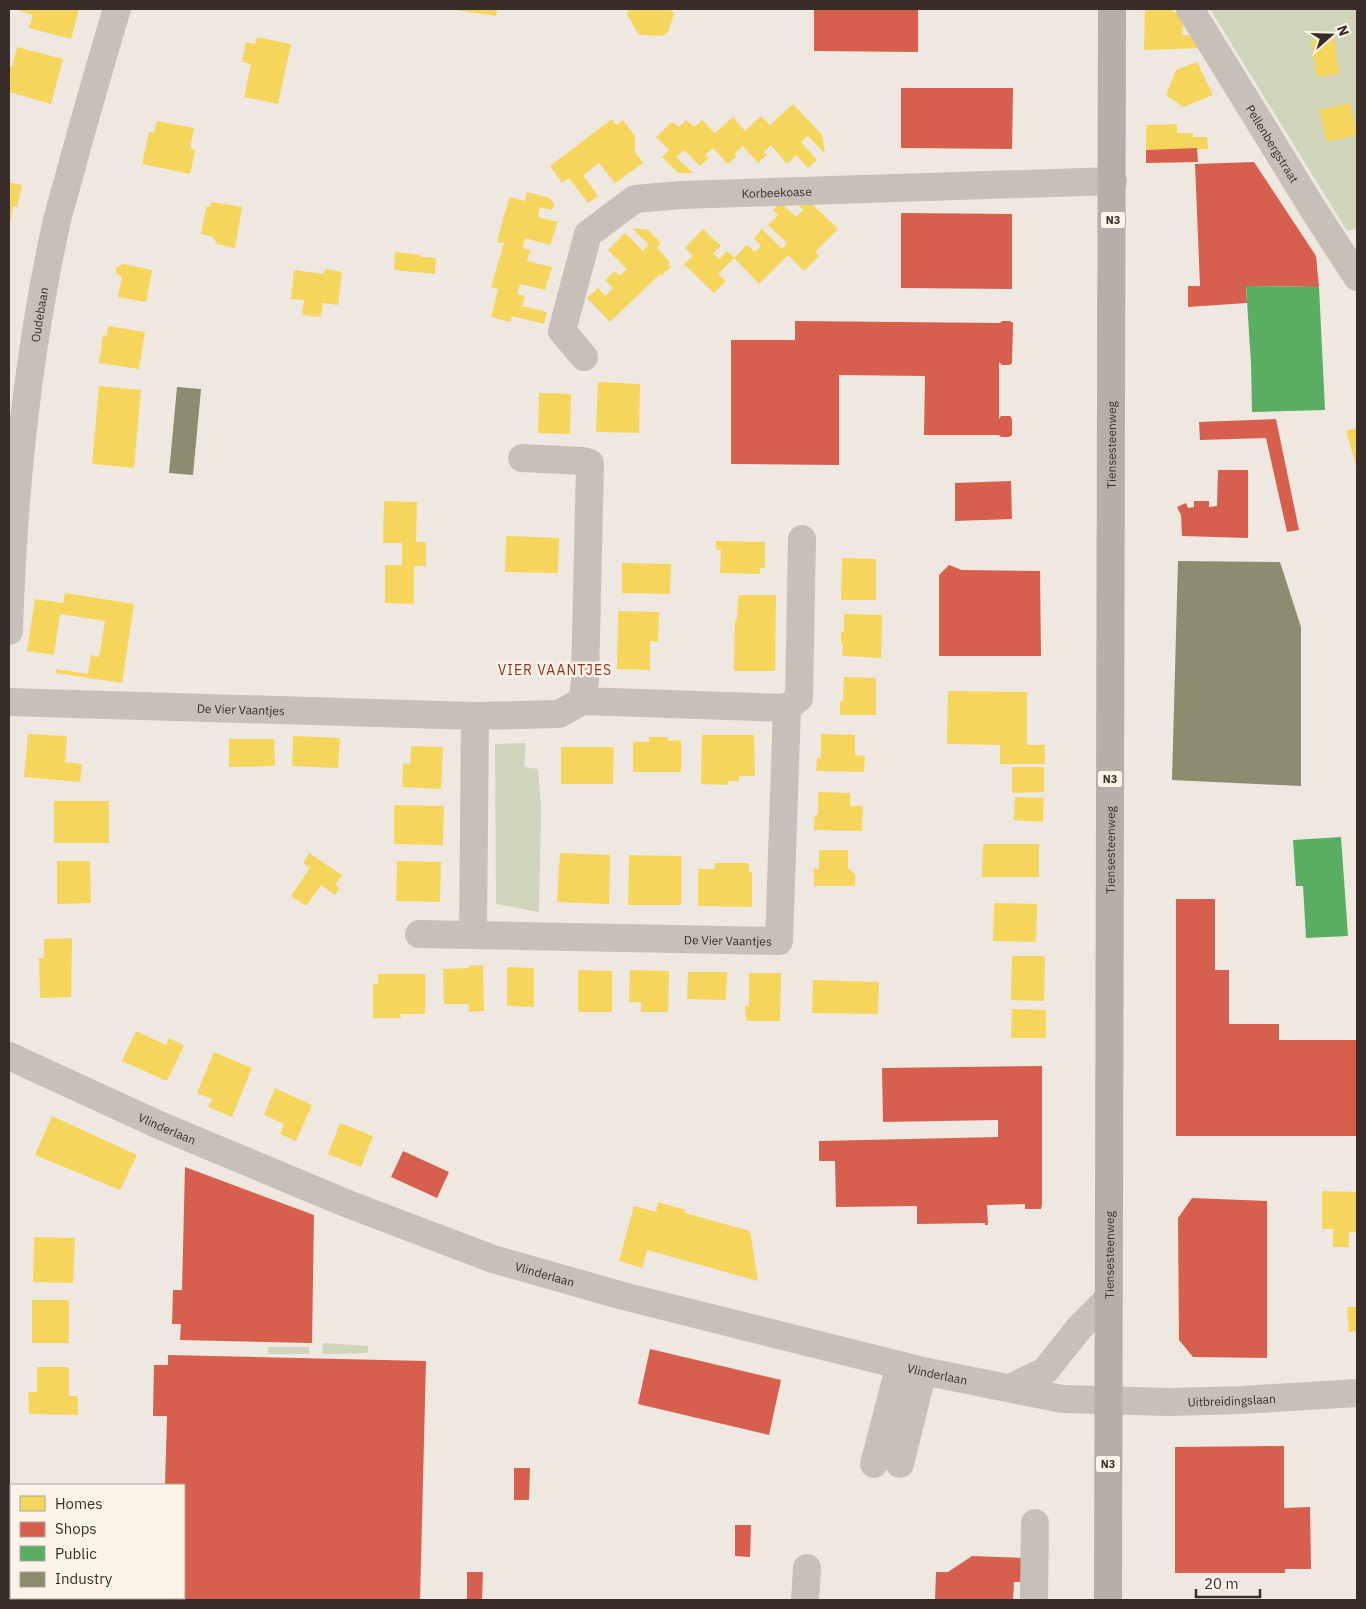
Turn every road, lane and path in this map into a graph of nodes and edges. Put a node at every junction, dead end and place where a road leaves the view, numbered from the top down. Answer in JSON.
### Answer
{"nodes":[{"id":1,"x":117,"y":9,"type":"edge"},
{"id":2,"x":1112,"y":9,"type":"edge"},
{"id":3,"x":1190,"y":9,"type":"edge"},
{"id":4,"x":1113,"y":181,"type":"junction"},
{"id":5,"x":1357,"y":277,"type":"edge"},
{"id":6,"x":584,"y":357,"type":"dead end"},
{"id":7,"x":522,"y":458,"type":"dead end"},
{"id":8,"x":802,"y":539,"type":"dead end"},
{"id":9,"x":9,"y":630,"type":"edge"},
{"id":10,"x":582,"y":701,"type":"junction"},
{"id":11,"x":9,"y":702,"type":"edge"},
{"id":12,"x":787,"y":708,"type":"junction"},
{"id":13,"x":475,"y":716,"type":"junction"},
{"id":14,"x":418,"y":934,"type":"dead end"},
{"id":15,"x":473,"y":935,"type":"junction"},
{"id":16,"x":9,"y":1056,"type":"edge"},
{"id":17,"x":1108,"y":1299,"type":"junction"},
{"id":18,"x":912,"y":1368,"type":"junction"},
{"id":19,"x":1010,"y":1388,"type":"junction"},
{"id":20,"x":1357,"y":1393,"type":"edge"},
{"id":21,"x":1108,"y":1401,"type":"junction"},
{"id":22,"x":887,"y":1464,"type":"dead end"},
{"id":23,"x":1035,"y":1523,"type":"dead end"},
{"id":24,"x":807,"y":1568,"type":"dead end"},
{"id":25,"x":805,"y":1600,"type":"edge"},
{"id":26,"x":1034,"y":1600,"type":"edge"},
{"id":27,"x":1108,"y":1600,"type":"edge"}],
"edges":[{"from":1,"to":9,"type":"street","name":"Oudebaan"},
{"from":2,"to":4,"type":"main road","name":"Tiensesteenweg","number":"N3"},
{"from":3,"to":5,"type":"street","name":"Pellenbergstraat"},
{"from":4,"to":6,"type":"street","name":"Korbeekoase"},
{"from":4,"to":17,"type":"main road","name":"Tiensesteenweg","number":"N3"},
{"from":7,"to":10,"type":"street"},
{"from":8,"to":12,"type":"street"},
{"from":10,"to":12,"type":"street"},
{"from":10,"to":13,"type":"street","name":"De Vier Vaantjes"},
{"from":11,"to":13,"type":"street","name":"De Vier Vaantjes"},
{"from":12,"to":15,"type":"street","name":"De Vier Vaantjes"},
{"from":13,"to":15,"type":"street"},
{"from":14,"to":15,"type":"street","name":"De Vier Vaantjes"},
{"from":16,"to":18,"type":"street","name":"Vlinderlaan"},
{"from":17,"to":19,"type":"street"},
{"from":17,"to":21,"type":"main road","name":"Tiensesteenweg","number":"N3"},
{"from":18,"to":19,"type":"street","name":"Vlinderlaan"},
{"from":18,"to":22,"type":"street"},
{"from":19,"to":21,"type":"street","name":"Vlinderlaan"},
{"from":20,"to":21,"type":"street","name":"Uitbreidingslaan"},
{"from":21,"to":27,"type":"main road","name":"Tiensesteenweg","number":"N3"},
{"from":23,"to":26,"type":"street"},
{"from":24,"to":25,"type":"street"}]}
